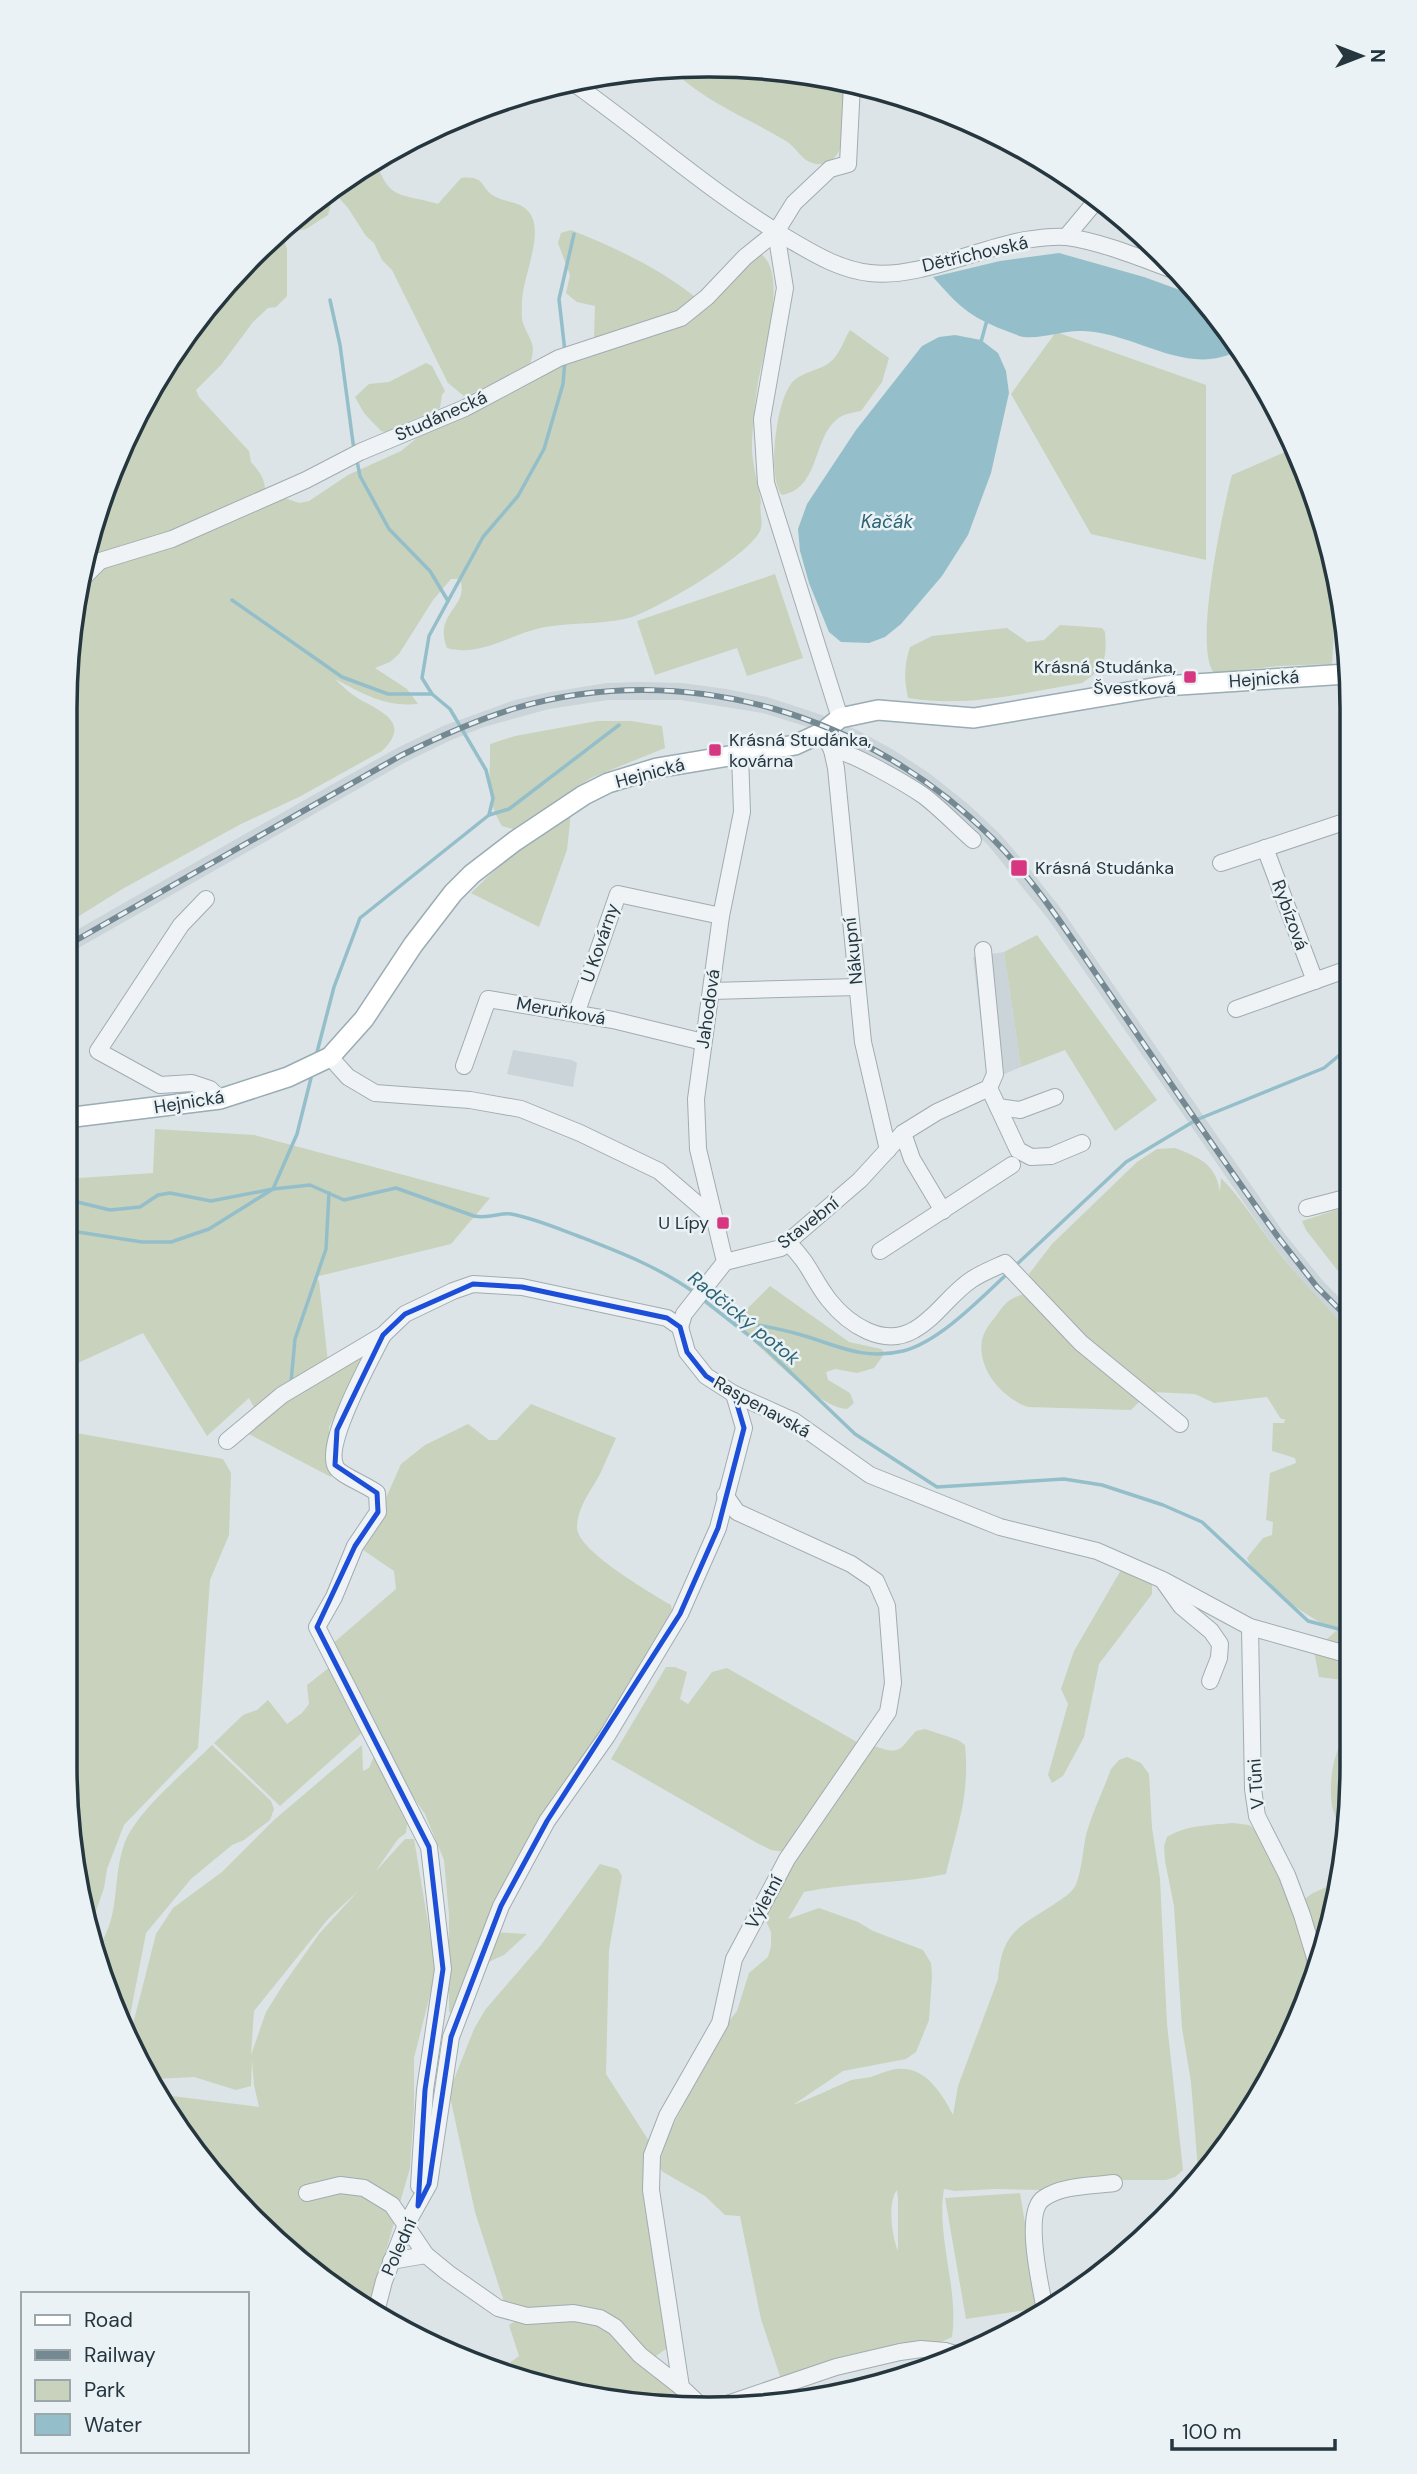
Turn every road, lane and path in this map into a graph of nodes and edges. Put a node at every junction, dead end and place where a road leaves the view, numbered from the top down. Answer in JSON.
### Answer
{"nodes":[{"id":1,"x":584,"y":89,"type":"edge"},
{"id":2,"x":852,"y":94,"type":"edge"},
{"id":3,"x":1092,"y":206,"type":"edge"},
{"id":4,"x":772,"y":228,"type":"junction"},
{"id":5,"x":1066,"y":237,"type":"junction"},
{"id":6,"x":1158,"y":265,"type":"edge"},
{"id":7,"x":93,"y":568,"type":"edge"},
{"id":8,"x":1339,"y":675,"type":"edge"},
{"id":9,"x":840,"y":718,"type":"junction"},
{"id":10,"x":827,"y":741,"type":"junction"},
{"id":11,"x":740,"y":754,"type":"junction"},
{"id":12,"x":1340,"y":824,"type":"edge"},
{"id":13,"x":973,"y":840,"type":"dead end"},
{"id":14,"x":1265,"y":848,"type":"junction"},
{"id":15,"x":1221,"y":863,"type":"dead end"},
{"id":16,"x":206,"y":899,"type":"dead end"},
{"id":17,"x":721,"y":916,"type":"junction"},
{"id":18,"x":983,"y":950,"type":"dead end"},
{"id":19,"x":1340,"y":973,"type":"edge"},
{"id":20,"x":1315,"y":981,"type":"junction"},
{"id":21,"x":857,"y":987,"type":"junction"},
{"id":22,"x":712,"y":991,"type":"junction"},
{"id":23,"x":1236,"y":1009,"type":"dead end"},
{"id":24,"x":576,"y":1014,"type":"junction"},
{"id":25,"x":703,"y":1042,"type":"junction"},
{"id":26,"x":330,"y":1057,"type":"junction"},
{"id":27,"x":464,"y":1066,"type":"dead end"},
{"id":28,"x":989,"y":1088,"type":"junction"},
{"id":29,"x":1055,"y":1097,"type":"dead end"},
{"id":30,"x":220,"y":1099,"type":"junction"},
{"id":31,"x":998,"y":1107,"type":"junction"},
{"id":32,"x":77,"y":1117,"type":"edge"},
{"id":33,"x":903,"y":1133,"type":"junction"},
{"id":34,"x":1082,"y":1143,"type":"dead end"},
{"id":35,"x":888,"y":1150,"type":"junction"},
{"id":36,"x":1012,"y":1165,"type":"dead end"},
{"id":37,"x":1340,"y":1199,"type":"edge"},
{"id":38,"x":1307,"y":1208,"type":"dead end"},
{"id":39,"x":943,"y":1211,"type":"junction"},
{"id":40,"x":716,"y":1220,"type":"junction"},
{"id":41,"x":788,"y":1243,"type":"junction"},
{"id":42,"x":880,"y":1251,"type":"dead end"},
{"id":43,"x":726,"y":1262,"type":"junction"},
{"id":44,"x":680,"y":1327,"type":"junction"},
{"id":45,"x":383,"y":1335,"type":"junction"},
{"id":46,"x":734,"y":1394,"type":"junction"},
{"id":47,"x":1180,"y":1424,"type":"dead end"},
{"id":48,"x":227,"y":1441,"type":"dead end"},
{"id":49,"x":726,"y":1495,"type":"junction"},
{"id":50,"x":1163,"y":1580,"type":"junction"},
{"id":51,"x":1250,"y":1627,"type":"junction"},
{"id":52,"x":1340,"y":1652,"type":"edge"},
{"id":53,"x":1210,"y":1681,"type":"dead end"},
{"id":54,"x":1312,"y":1949,"type":"edge"},
{"id":55,"x":1114,"y":2183,"type":"dead end"},
{"id":56,"x":307,"y":2193,"type":"dead end"},
{"id":57,"x":418,"y":2206,"type":"junction"},
{"id":58,"x":406,"y":2225,"type":"junction"},
{"id":59,"x":426,"y":2255,"type":"junction"},
{"id":60,"x":391,"y":2261,"type":"junction"},
{"id":61,"x":1043,"y":2300,"type":"edge"},
{"id":62,"x":379,"y":2303,"type":"edge"},
{"id":63,"x":945,"y":2351,"type":"edge"},
{"id":64,"x":681,"y":2388,"type":"junction"},
{"id":65,"x":750,"y":2396,"type":"edge"},
{"id":66,"x":691,"y":2397,"type":"edge"}],
"edges":[{"from":1,"to":4,"type":"street","name":"Dětřichovská"},
{"from":2,"to":4,"type":"street"},
{"from":3,"to":5,"type":"street"},
{"from":4,"to":5,"type":"street","name":"Dětřichovská"},
{"from":4,"to":7,"type":"street","name":"Studánecká"},
{"from":4,"to":9,"type":"street"},
{"from":5,"to":6,"type":"street","name":"Dětřichovská"},
{"from":8,"to":9,"type":"main road","name":"Hejnická"},
{"from":9,"to":10,"type":"main road","name":"Hejnická"},
{"from":10,"to":11,"type":"main road","name":"Hejnická"},
{"from":10,"to":13,"type":"street"},
{"from":10,"to":21,"type":"street","name":"Nákupní"},
{"from":11,"to":17,"type":"street","name":"Jahodová"},
{"from":11,"to":26,"type":"main road","name":"Hejnická"},
{"from":12,"to":14,"type":"street"},
{"from":14,"to":15,"type":"street"},
{"from":14,"to":20,"type":"street","name":"Rybízová"},
{"from":16,"to":30,"type":"street"},
{"from":17,"to":22,"type":"street","name":"Jahodová"},
{"from":17,"to":24,"type":"street","name":"U Kovárny"},
{"from":18,"to":28,"type":"street"},
{"from":19,"to":20,"type":"street"},
{"from":20,"to":23,"type":"street"},
{"from":21,"to":22,"type":"street"},
{"from":21,"to":35,"type":"street","name":"Nákupní"},
{"from":22,"to":25,"type":"street","name":"Jahodová"},
{"from":24,"to":25,"type":"street","name":"Meruňková"},
{"from":24,"to":27,"type":"street","name":"Meruňková"},
{"from":25,"to":40,"type":"street","name":"Jahodová"},
{"from":26,"to":30,"type":"main road","name":"Hejnická"},
{"from":26,"to":40,"type":"street"},
{"from":28,"to":31,"type":"street"},
{"from":28,"to":33,"type":"street","name":"Stavební"},
{"from":29,"to":31,"type":"street"},
{"from":30,"to":32,"type":"main road","name":"Hejnická"},
{"from":31,"to":34,"type":"street"},
{"from":33,"to":35,"type":"street","name":"Stavební"},
{"from":33,"to":39,"type":"street"},
{"from":35,"to":41,"type":"street","name":"Stavební"},
{"from":36,"to":39,"type":"street"},
{"from":37,"to":38,"type":"street"},
{"from":39,"to":42,"type":"street"},
{"from":40,"to":43,"type":"street","name":"Jahodová"},
{"from":41,"to":43,"type":"street","name":"Stavební"},
{"from":41,"to":47,"type":"street"},
{"from":43,"to":44,"type":"street"},
{"from":44,"to":45,"type":"street"},
{"from":44,"to":46,"type":"street","name":"Raspenavská"},
{"from":45,"to":48,"type":"street"},
{"from":45,"to":57,"type":"street"},
{"from":46,"to":49,"type":"street","name":"Polední"},
{"from":46,"to":50,"type":"street","name":"Raspenavská"},
{"from":49,"to":57,"type":"street","name":"Polední"},
{"from":49,"to":64,"type":"street","name":"Výletní"},
{"from":50,"to":51,"type":"street","name":"Raspenavská"},
{"from":50,"to":53,"type":"street"},
{"from":51,"to":52,"type":"street","name":"Raspenavská"},
{"from":51,"to":54,"type":"street","name":"V Tůni"},
{"from":55,"to":61,"type":"street"},
{"from":56,"to":58,"type":"street"},
{"from":57,"to":58,"type":"street","name":"Polední"},
{"from":58,"to":59,"type":"street"},
{"from":58,"to":60,"type":"street","name":"Polední"},
{"from":59,"to":60,"type":"street"},
{"from":59,"to":64,"type":"street"},
{"from":60,"to":62,"type":"street","name":"Polední"},
{"from":63,"to":65,"type":"street"},
{"from":64,"to":66,"type":"street"}]}
